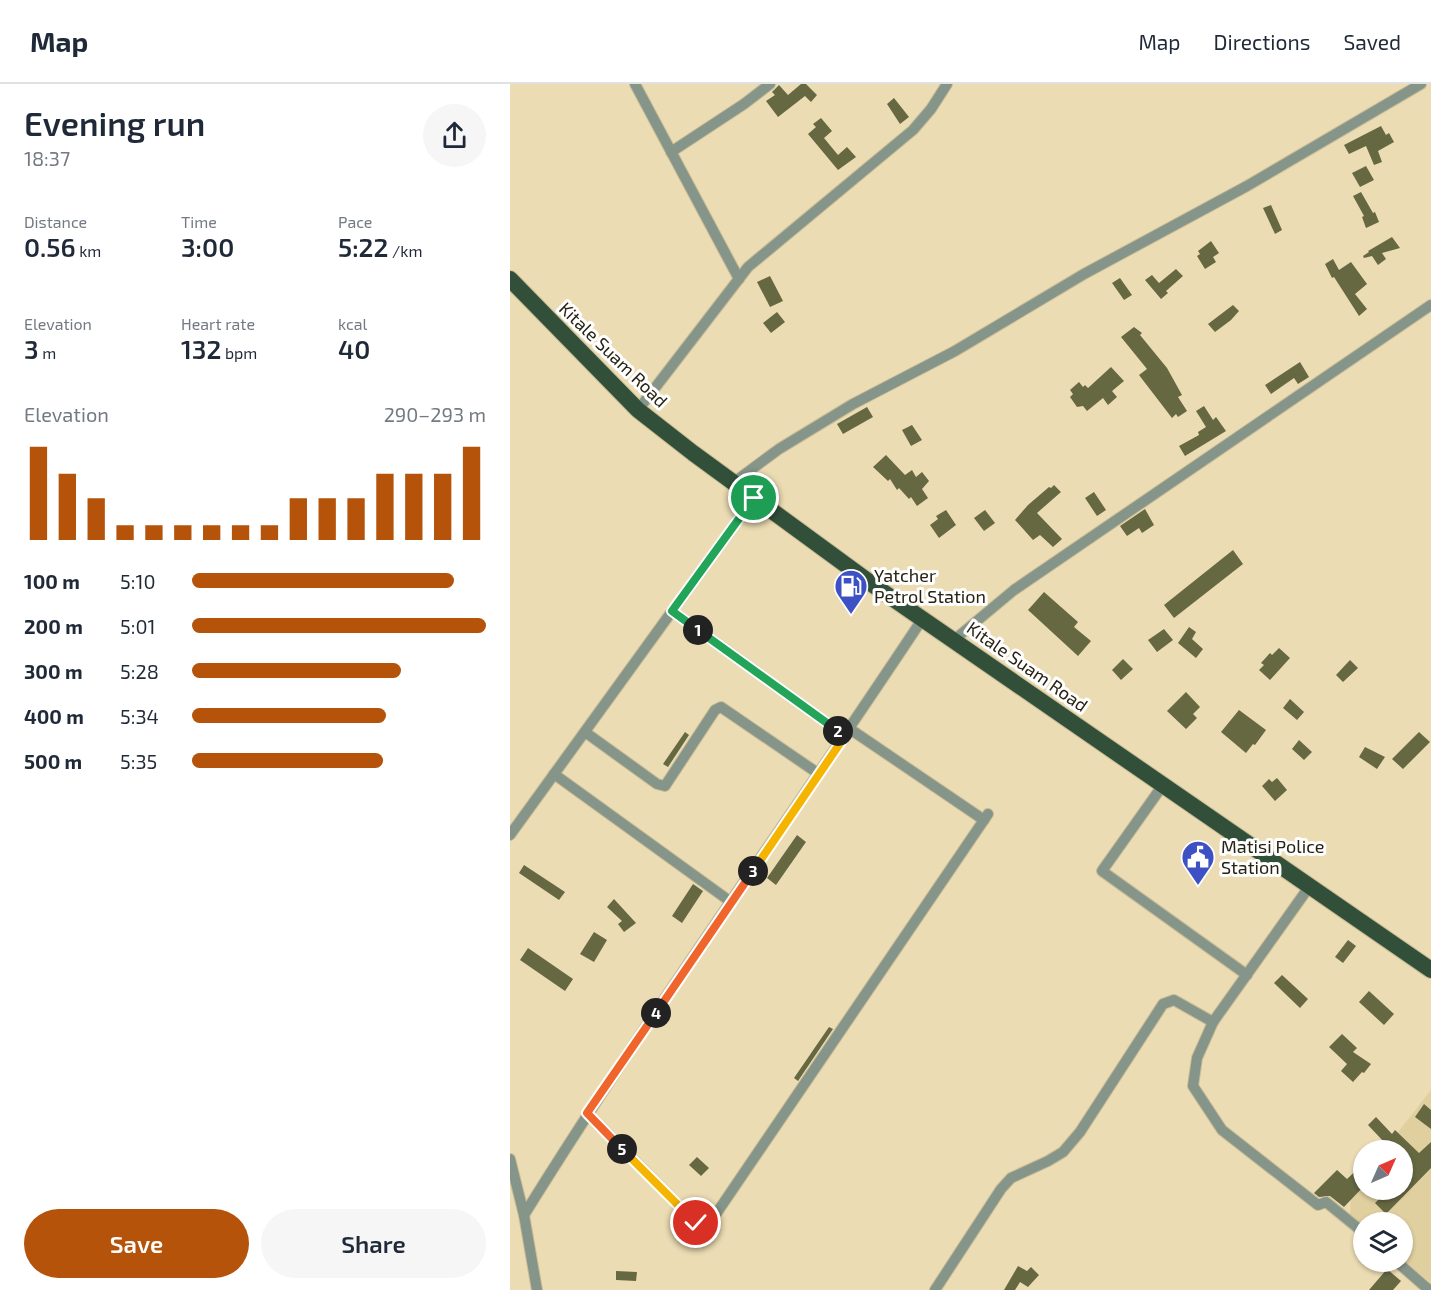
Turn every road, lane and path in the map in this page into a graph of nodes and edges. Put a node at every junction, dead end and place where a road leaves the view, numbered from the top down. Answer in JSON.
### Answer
{"nodes":[{"id":1,"x":635,"y":84,"type":"edge"},
{"id":2,"x":770,"y":84,"type":"edge"},
{"id":3,"x":947,"y":84,"type":"edge"},
{"id":4,"x":1421,"y":84,"type":"edge"},
{"id":5,"x":671,"y":152,"type":"junction"},
{"id":6,"x":510,"y":279,"type":"edge"},
{"id":7,"x":739,"y":279,"type":"junction"},
{"id":8,"x":1431,"y":305,"type":"edge"},
{"id":9,"x":638,"y":410,"type":"junction"},
{"id":10,"x":733,"y":483,"type":"junction"},
{"id":11,"x":754,"y":498,"type":"junction"},
{"id":12,"x":672,"y":611,"type":"junction"},
{"id":13,"x":922,"y":618,"type":"junction"},
{"id":14,"x":954,"y":640,"type":"junction"},
{"id":15,"x":585,"y":732,"type":"junction"},
{"id":16,"x":847,"y":733,"type":"junction"},
{"id":17,"x":554,"y":774,"type":"junction"},
{"id":18,"x":819,"y":774,"type":"junction"},
{"id":19,"x":1164,"y":785,"type":"junction"},
{"id":20,"x":510,"y":835,"type":"edge"},
{"id":21,"x":1309,"y":886,"type":"junction"},
{"id":22,"x":731,"y":902,"type":"junction"},
{"id":23,"x":1431,"y":970,"type":"edge"},
{"id":24,"x":1247,"y":975,"type":"junction"},
{"id":25,"x":1213,"y":1022,"type":"junction"},
{"id":26,"x":587,"y":1113,"type":"junction"},
{"id":27,"x":510,"y":1160,"type":"edge"},
{"id":28,"x":524,"y":1215,"type":"junction"},
{"id":29,"x":1353,"y":1224,"type":"edge"},
{"id":30,"x":1409,"y":1272,"type":"edge"},
{"id":31,"x":537,"y":1290,"type":"edge"},
{"id":32,"x":934,"y":1290,"type":"edge"},
{"id":33,"x":1430,"y":1290,"type":"edge"}],
"edges":[{"from":1,"to":5,"type":"street"},
{"from":2,"to":5,"type":"street"},
{"from":3,"to":7,"type":"street"},
{"from":4,"to":10,"type":"street"},
{"from":5,"to":7,"type":"street"},
{"from":6,"to":9,"type":"highway","name":"Kitale Suam Road"},
{"from":7,"to":9,"type":"street"},
{"from":8,"to":14,"type":"street"},
{"from":9,"to":10,"type":"highway","name":"Kitale Suam Road"},
{"from":10,"to":11,"type":"highway","name":"Kitale Suam Road"},
{"from":11,"to":12,"type":"street"},
{"from":11,"to":13,"type":"highway","name":"Kitale Suam Road"},
{"from":12,"to":15,"type":"street"},
{"from":12,"to":16,"type":"street"},
{"from":13,"to":14,"type":"highway","name":"Kitale Suam Road"},
{"from":13,"to":16,"type":"street"},
{"from":14,"to":19,"type":"highway","name":"Kitale Suam Road"},
{"from":15,"to":17,"type":"street"},
{"from":15,"to":18,"type":"street"},
{"from":16,"to":18,"type":"street"},
{"from":16,"to":26,"type":"street"},
{"from":17,"to":20,"type":"street"},
{"from":17,"to":22,"type":"street"},
{"from":18,"to":22,"type":"street"},
{"from":19,"to":21,"type":"highway","name":"Kitale Suam Road"},
{"from":19,"to":24,"type":"street"},
{"from":21,"to":23,"type":"highway","name":"Kitale Suam Road"},
{"from":21,"to":24,"type":"street"},
{"from":22,"to":26,"type":"street"},
{"from":24,"to":25,"type":"street"},
{"from":25,"to":29,"type":"street"},
{"from":25,"to":32,"type":"street"},
{"from":26,"to":28,"type":"street"},
{"from":27,"to":28,"type":"street"},
{"from":28,"to":31,"type":"street"},
{"from":30,"to":33,"type":"street"}]}
